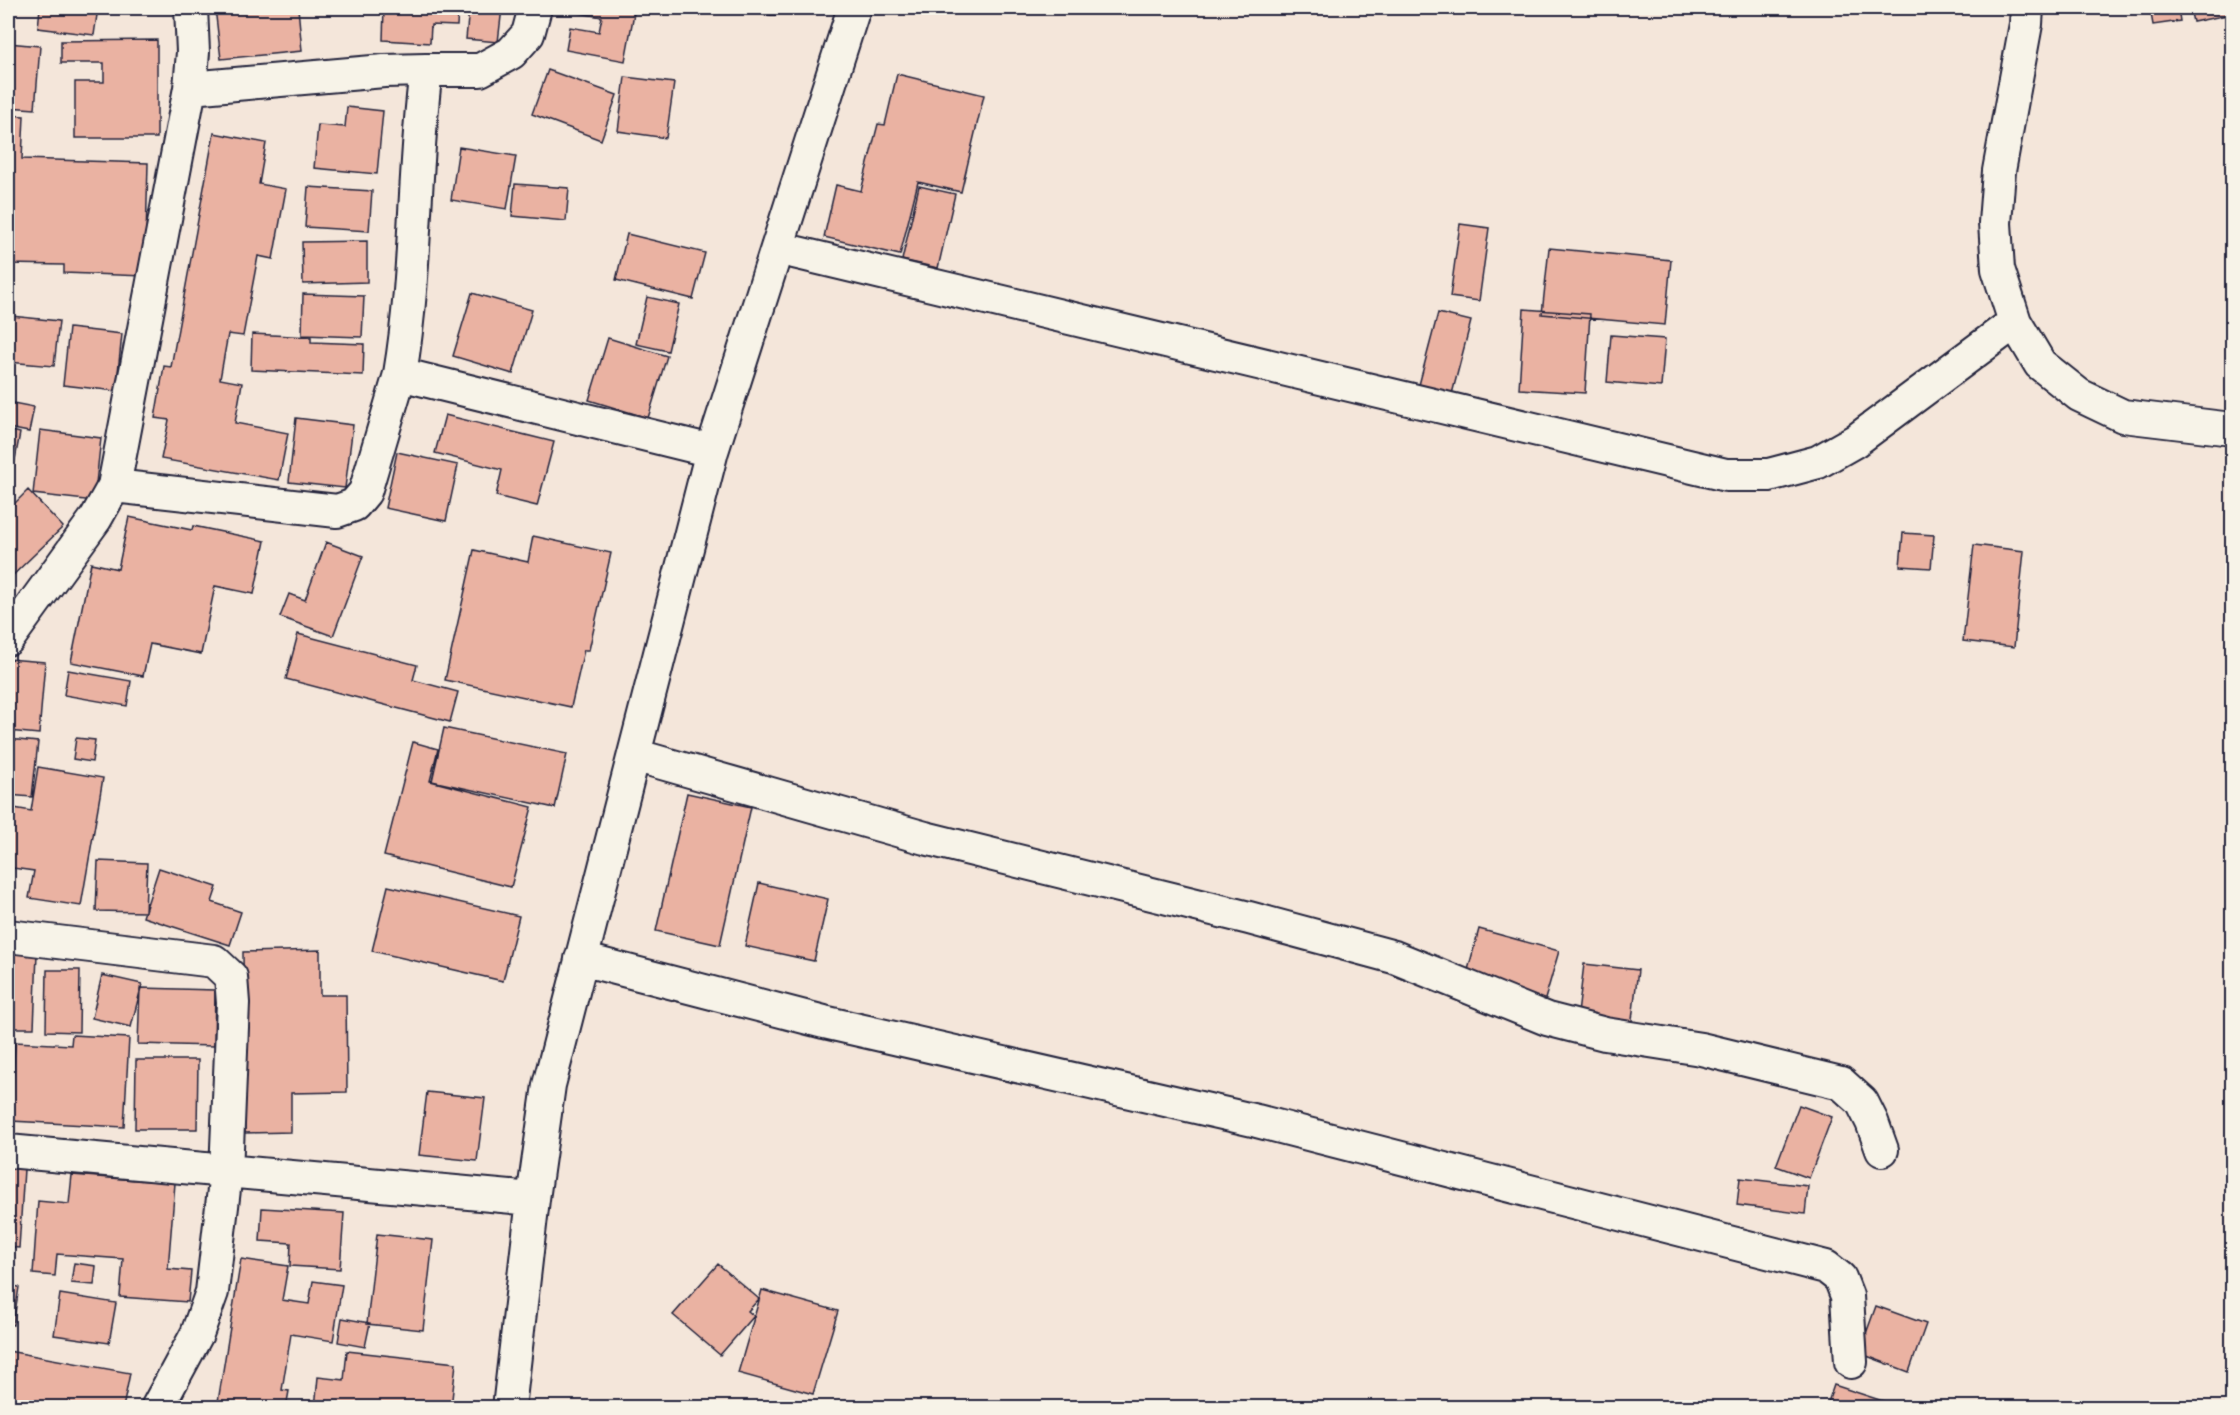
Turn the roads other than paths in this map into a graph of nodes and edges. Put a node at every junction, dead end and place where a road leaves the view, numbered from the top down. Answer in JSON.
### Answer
{"nodes":[{"id":1,"x":190,"y":8,"type":"edge"},
{"id":2,"x":534,"y":8,"type":"edge"},
{"id":3,"x":855,"y":8,"type":"edge"},
{"id":4,"x":2027,"y":8,"type":"edge"},
{"id":5,"x":426,"y":70,"type":"junction"},
{"id":6,"x":190,"y":88,"type":"junction"},
{"id":7,"x":777,"y":248,"type":"junction"},
{"id":8,"x":2015,"y":322,"type":"junction"},
{"id":9,"x":400,"y":374,"type":"junction"},
{"id":10,"x":2232,"y":429,"type":"edge"},
{"id":11,"x":712,"y":451,"type":"junction"},
{"id":12,"x":114,"y":486,"type":"junction"},
{"id":13,"x":8,"y":639,"type":"edge"},
{"id":14,"x":634,"y":754,"type":"junction"},
{"id":15,"x":8,"y":936,"type":"edge"},
{"id":16,"x":581,"y":959,"type":"junction"},
{"id":17,"x":1882,"y":1150,"type":"dead end"},
{"id":18,"x":8,"y":1151,"type":"edge"},
{"id":19,"x":226,"y":1172,"type":"junction"},
{"id":20,"x":533,"y":1198,"type":"junction"},
{"id":21,"x":1851,"y":1362,"type":"dead end"},
{"id":22,"x":157,"y":1407,"type":"edge"},
{"id":23,"x":509,"y":1407,"type":"edge"}],
"edges":[{"from":1,"to":6,"type":"street"},
{"from":2,"to":5,"type":"street"},
{"from":3,"to":7,"type":"street"},
{"from":4,"to":8,"type":"street"},
{"from":5,"to":6,"type":"street"},
{"from":5,"to":9,"type":"street"},
{"from":6,"to":12,"type":"street"},
{"from":7,"to":8,"type":"street"},
{"from":7,"to":11,"type":"street"},
{"from":8,"to":10,"type":"street"},
{"from":9,"to":11,"type":"street"},
{"from":9,"to":12,"type":"street"},
{"from":11,"to":14,"type":"street"},
{"from":12,"to":13,"type":"street"},
{"from":14,"to":16,"type":"street"},
{"from":14,"to":17,"type":"street"},
{"from":15,"to":19,"type":"street"},
{"from":16,"to":20,"type":"street"},
{"from":16,"to":21,"type":"street"},
{"from":18,"to":19,"type":"street"},
{"from":19,"to":20,"type":"street"},
{"from":19,"to":22,"type":"street"},
{"from":20,"to":23,"type":"street"}]}
